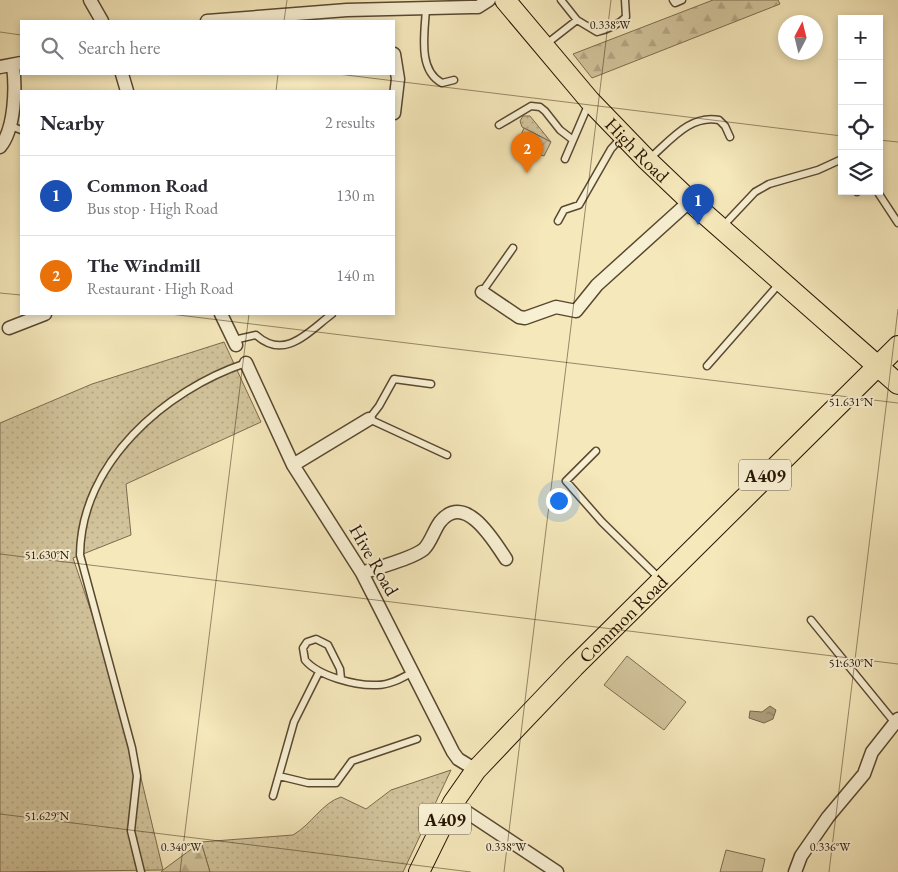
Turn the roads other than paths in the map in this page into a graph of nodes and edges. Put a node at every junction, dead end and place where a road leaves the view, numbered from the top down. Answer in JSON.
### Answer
{"nodes":[{"id":1,"x":90,"y":0,"type":"edge"},
{"id":2,"x":489,"y":0,"type":"edge"},
{"id":3,"x":505,"y":0,"type":"edge"},
{"id":4,"x":561,"y":0,"type":"edge"},
{"id":5,"x":625,"y":0,"type":"edge"},
{"id":6,"x":673,"y":0,"type":"edge"},
{"id":7,"x":682,"y":0,"type":"edge"},
{"id":8,"x":426,"y":8,"type":"junction"},
{"id":9,"x":385,"y":15,"type":"edge"},
{"id":10,"x":101,"y":20,"type":"edge"},
{"id":11,"x":217,"y":20,"type":"edge"},
{"id":12,"x":577,"y":20,"type":"junction"},
{"id":13,"x":542,"y":47,"type":"junction"},
{"id":14,"x":395,"y":60,"type":"edge"},
{"id":15,"x":11,"y":65,"type":"edge"},
{"id":16,"x":122,"y":75,"type":"edge"},
{"id":17,"x":454,"y":80,"type":"dead end"},
{"id":18,"x":127,"y":90,"type":"edge"},
{"id":19,"x":590,"y":102,"type":"junction"},
{"id":20,"x":395,"y":104,"type":"edge"},
{"id":21,"x":499,"y":125,"type":"dead end"},
{"id":22,"x":16,"y":128,"type":"edge"},
{"id":23,"x":623,"y":135,"type":"junction"},
{"id":24,"x":730,"y":137,"type":"dead end"},
{"id":25,"x":572,"y":140,"type":"junction"},
{"id":26,"x":0,"y":147,"type":"edge"},
{"id":27,"x":565,"y":159,"type":"dead end"},
{"id":28,"x":648,"y":160,"type":"junction"},
{"id":29,"x":838,"y":161,"type":"edge"},
{"id":30,"x":880,"y":195,"type":"edge"},
{"id":31,"x":690,"y":201,"type":"junction"},
{"id":32,"x":558,"y":221,"type":"dead end"},
{"id":33,"x":898,"y":222,"type":"edge"},
{"id":34,"x":720,"y":228,"type":"junction"},
{"id":35,"x":513,"y":248,"type":"dead end"},
{"id":36,"x":780,"y":282,"type":"junction"},
{"id":37,"x":482,"y":292,"type":"joint"},
{"id":38,"x":42,"y":315,"type":"edge"},
{"id":39,"x":222,"y":315,"type":"edge"},
{"id":40,"x":331,"y":315,"type":"edge"},
{"id":41,"x":9,"y":328,"type":"dead end"},
{"id":42,"x":235,"y":342,"type":"joint"},
{"id":43,"x":898,"y":346,"type":"edge"},
{"id":44,"x":246,"y":363,"type":"joint"},
{"id":45,"x":707,"y":366,"type":"dead end"},
{"id":46,"x":875,"y":366,"type":"junction"},
{"id":47,"x":431,"y":384,"type":"dead end"},
{"id":48,"x":898,"y":384,"type":"edge"},
{"id":49,"x":368,"y":420,"type":"junction"},
{"id":50,"x":596,"y":451,"type":"dead end"},
{"id":51,"x":447,"y":455,"type":"dead end"},
{"id":52,"x":293,"y":465,"type":"junction"},
{"id":53,"x":506,"y":559,"type":"dead end"},
{"id":54,"x":362,"y":574,"type":"junction"},
{"id":55,"x":661,"y":580,"type":"junction"},
{"id":56,"x":811,"y":620,"type":"dead end"},
{"id":57,"x":319,"y":672,"type":"junction"},
{"id":58,"x":413,"y":672,"type":"junction"},
{"id":59,"x":341,"y":679,"type":"junction"},
{"id":60,"x":897,"y":721,"type":"edge"},
{"id":61,"x":417,"y":739,"type":"dead end"},
{"id":62,"x":476,"y":770,"type":"junction"},
{"id":63,"x":278,"y":776,"type":"junction"},
{"id":64,"x":273,"y":796,"type":"dead end"},
{"id":65,"x":452,"y":803,"type":"junction"},
{"id":66,"x":141,"y":872,"type":"edge"},
{"id":67,"x":419,"y":872,"type":"edge"},
{"id":68,"x":557,"y":872,"type":"edge"},
{"id":69,"x":795,"y":872,"type":"edge"}],
"edges":[{"from":1,"to":10,"type":"street"},
{"from":2,"to":8,"type":"street"},
{"from":3,"to":13,"type":"main road","name":"High Road"},
{"from":4,"to":12,"type":"lane"},
{"from":5,"to":12,"type":"lane"},
{"from":6,"to":7,"type":"lane"},
{"from":8,"to":9,"type":"street"},
{"from":8,"to":17,"type":"lane"},
{"from":9,"to":11,"type":"street"},
{"from":12,"to":13,"type":"lane"},
{"from":13,"to":19,"type":"main road","name":"High Road"},
{"from":14,"to":20,"type":"street"},
{"from":15,"to":22,"type":"street"},
{"from":16,"to":18,"type":"street"},
{"from":19,"to":23,"type":"main road","name":"High Road"},
{"from":19,"to":25,"type":"lane"},
{"from":21,"to":25,"type":"lane"},
{"from":22,"to":26,"type":"street"},
{"from":23,"to":28,"type":"main road","name":"High Road"},
{"from":23,"to":32,"type":"lane"},
{"from":24,"to":28,"type":"lane"},
{"from":25,"to":27,"type":"lane"},
{"from":28,"to":31,"type":"main road","name":"High Road"},
{"from":29,"to":34,"type":"lane"},
{"from":30,"to":33,"type":"lane"},
{"from":31,"to":34,"type":"main road","name":"High Road"},
{"from":31,"to":37,"type":"street"},
{"from":34,"to":36,"type":"main road","name":"High Road"},
{"from":35,"to":37,"type":"lane"},
{"from":36,"to":45,"type":"lane"},
{"from":36,"to":46,"type":"main road","name":"High Road"},
{"from":38,"to":41,"type":"street"},
{"from":39,"to":42,"type":"street"},
{"from":40,"to":42,"type":"lane"},
{"from":43,"to":46,"type":"main road","number":"A409"},
{"from":44,"to":52,"type":"street","name":"Hive Road"},
{"from":44,"to":66,"type":"lane"},
{"from":46,"to":48,"type":"main road","name":"High Road"},
{"from":46,"to":55,"type":"main road","name":"Common Road","number":"A409"},
{"from":47,"to":49,"type":"lane"},
{"from":49,"to":51,"type":"lane"},
{"from":49,"to":52,"type":"street"},
{"from":50,"to":55,"type":"lane"},
{"from":52,"to":54,"type":"street","name":"Hive Road"},
{"from":53,"to":54,"type":"street"},
{"from":54,"to":58,"type":"street","name":"Hive Road"},
{"from":55,"to":62,"type":"main road","name":"Common Road","number":"A409"},
{"from":56,"to":60,"type":"lane"},
{"from":57,"to":59,"type":"lane"},
{"from":57,"to":59,"type":"lane"},
{"from":57,"to":63,"type":"lane"},
{"from":58,"to":59,"type":"lane"},
{"from":58,"to":62,"type":"street","name":"Hive Road"},
{"from":60,"to":69,"type":"street"},
{"from":61,"to":63,"type":"lane"},
{"from":62,"to":65,"type":"main road","name":"Common Road","number":"A409"},
{"from":63,"to":64,"type":"lane"},
{"from":65,"to":67,"type":"main road","name":"Common Road","number":"A409"},
{"from":65,"to":68,"type":"street"}]}
